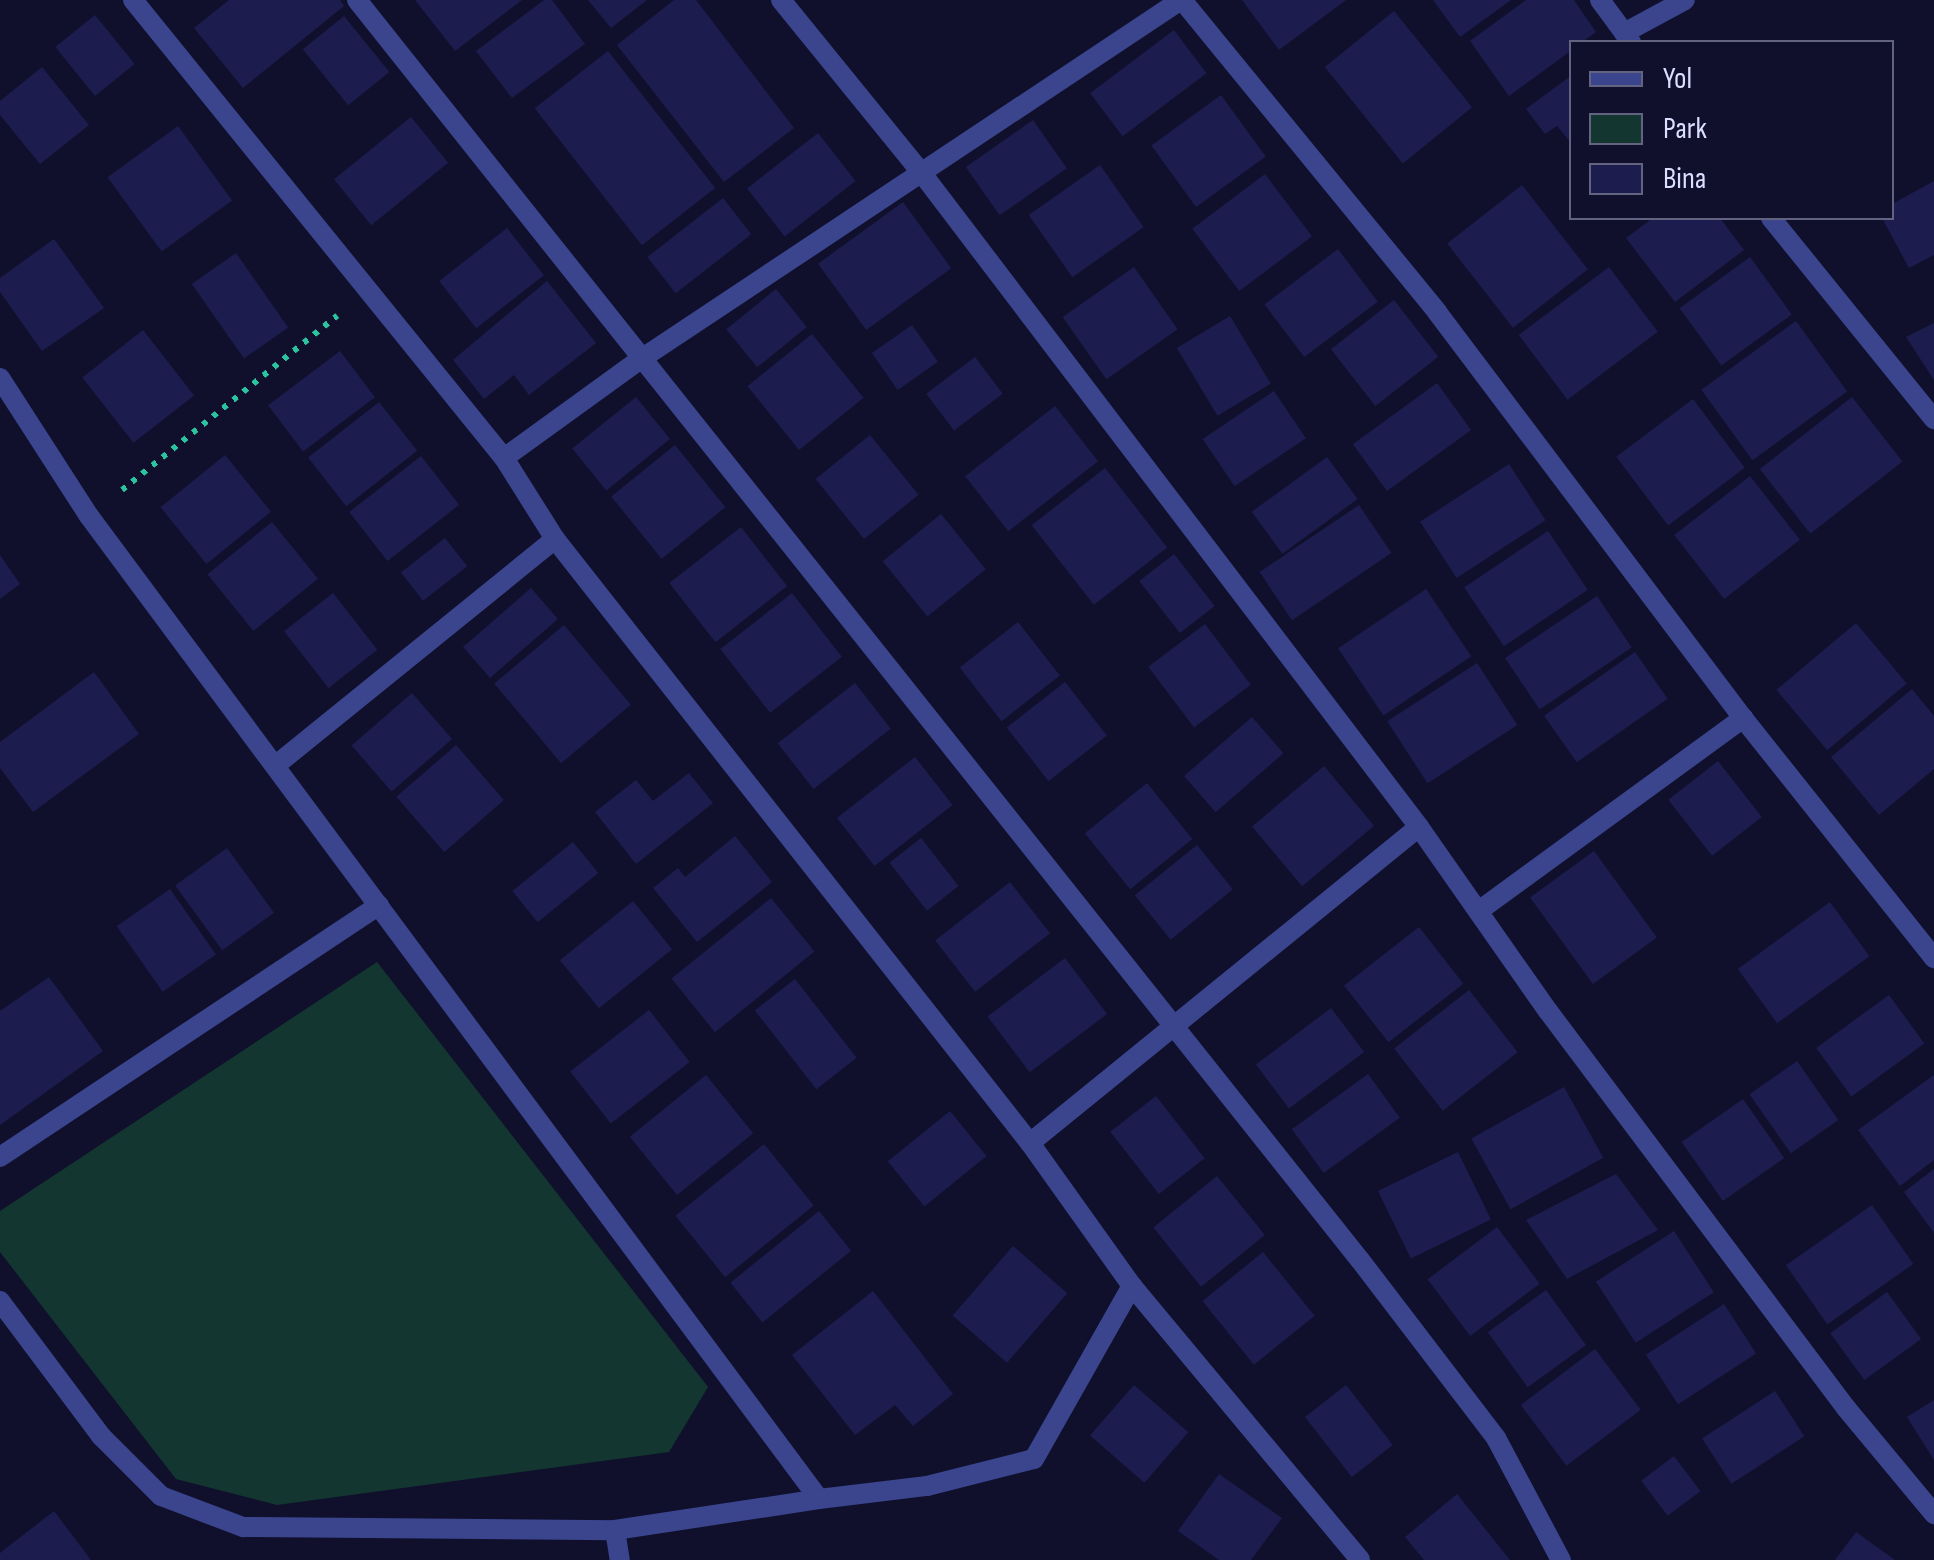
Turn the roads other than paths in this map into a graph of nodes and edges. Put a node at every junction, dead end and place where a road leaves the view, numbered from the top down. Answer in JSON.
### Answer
{"nodes":[{"id":1,"x":133,"y":0,"type":"edge"},
{"id":2,"x":357,"y":0,"type":"edge"},
{"id":3,"x":781,"y":0,"type":"edge"},
{"id":4,"x":1182,"y":0,"type":"edge"},
{"id":5,"x":1600,"y":0,"type":"edge"},
{"id":6,"x":1685,"y":0,"type":"edge"},
{"id":7,"x":1628,"y":38,"type":"edge"},
{"id":8,"x":921,"y":172,"type":"junction"},
{"id":9,"x":1773,"y":220,"type":"edge"},
{"id":10,"x":641,"y":360,"type":"junction"},
{"id":11,"x":0,"y":378,"type":"edge"},
{"id":12,"x":1934,"y":419,"type":"edge"},
{"id":13,"x":504,"y":458,"type":"junction"},
{"id":14,"x":556,"y":539,"type":"junction"},
{"id":15,"x":1743,"y":718,"type":"junction"},
{"id":16,"x":276,"y":765,"type":"junction"},
{"id":17,"x":1419,"y":827,"type":"junction"},
{"id":18,"x":379,"y":905,"type":"junction"},
{"id":19,"x":1480,"y":910,"type":"junction"},
{"id":20,"x":1934,"y":958,"type":"edge"},
{"id":21,"x":1176,"y":1026,"type":"junction"},
{"id":22,"x":1030,"y":1143,"type":"junction"},
{"id":23,"x":0,"y":1157,"type":"edge"},
{"id":24,"x":1132,"y":1286,"type":"junction"},
{"id":25,"x":0,"y":1301,"type":"edge"},
{"id":26,"x":819,"y":1499,"type":"junction"},
{"id":27,"x":1934,"y":1514,"type":"edge"},
{"id":28,"x":616,"y":1530,"type":"junction"},
{"id":29,"x":620,"y":1560,"type":"edge"},
{"id":30,"x":1360,"y":1560,"type":"edge"},
{"id":31,"x":1561,"y":1560,"type":"edge"}],
"edges":[{"from":1,"to":13,"type":"street"},
{"from":2,"to":10,"type":"street"},
{"from":3,"to":8,"type":"street"},
{"from":4,"to":8,"type":"street"},
{"from":4,"to":15,"type":"street"},
{"from":5,"to":7,"type":"street"},
{"from":6,"to":7,"type":"street"},
{"from":8,"to":10,"type":"street"},
{"from":8,"to":17,"type":"street"},
{"from":9,"to":12,"type":"street"},
{"from":10,"to":13,"type":"street"},
{"from":10,"to":21,"type":"street"},
{"from":11,"to":16,"type":"street"},
{"from":13,"to":14,"type":"street"},
{"from":14,"to":16,"type":"street"},
{"from":14,"to":22,"type":"street"},
{"from":15,"to":19,"type":"street"},
{"from":15,"to":20,"type":"street"},
{"from":16,"to":18,"type":"street"},
{"from":17,"to":19,"type":"street"},
{"from":17,"to":21,"type":"street"},
{"from":18,"to":23,"type":"street"},
{"from":18,"to":26,"type":"street"},
{"from":19,"to":27,"type":"street"},
{"from":21,"to":22,"type":"street"},
{"from":21,"to":31,"type":"street"},
{"from":22,"to":24,"type":"street"},
{"from":24,"to":26,"type":"street"},
{"from":24,"to":30,"type":"street"},
{"from":25,"to":28,"type":"street"},
{"from":26,"to":28,"type":"street"},
{"from":28,"to":29,"type":"street"}]}
